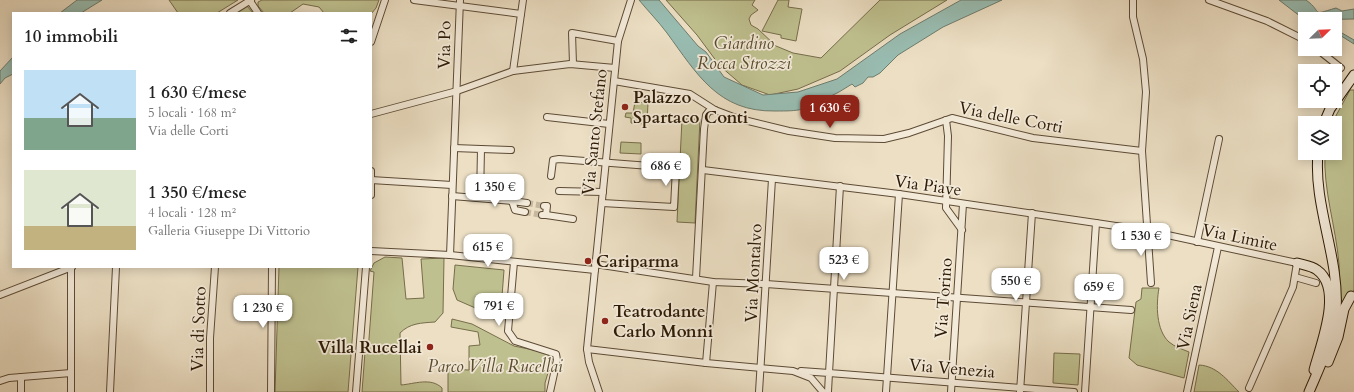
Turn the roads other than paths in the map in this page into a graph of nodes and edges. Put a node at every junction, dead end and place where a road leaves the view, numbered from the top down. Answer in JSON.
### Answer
{"nodes":[{"id":1,"x":250,"y":0,"type":"edge"},
{"id":2,"x":385,"y":0,"type":"edge"},
{"id":3,"x":414,"y":0,"type":"edge"},
{"id":4,"x":523,"y":0,"type":"edge"},
{"id":5,"x":631,"y":0,"type":"edge"},
{"id":6,"x":1133,"y":0,"type":"edge"},
{"id":7,"x":1210,"y":0,"type":"edge"},
{"id":8,"x":460,"y":3,"type":"edge"},
{"id":9,"x":232,"y":12,"type":"edge"},
{"id":10,"x":257,"y":12,"type":"edge"},
{"id":11,"x":521,"y":14,"type":"junction"},
{"id":12,"x":1298,"y":36,"type":"edge"},
{"id":13,"x":372,"y":39,"type":"edge"},
{"id":14,"x":618,"y":41,"type":"junction"},
{"id":15,"x":1326,"y":56,"type":"edge"},
{"id":16,"x":571,"y":64,"type":"junction"},
{"id":17,"x":1336,"y":64,"type":"edge"},
{"id":18,"x":615,"y":68,"type":"junction"},
{"id":19,"x":513,"y":72,"type":"junction"},
{"id":20,"x":1354,"y":75,"type":"edge"},
{"id":21,"x":614,"y":81,"type":"junction"},
{"id":22,"x":457,"y":91,"type":"junction"},
{"id":23,"x":715,"y":110,"type":"junction"},
{"id":24,"x":372,"y":114,"type":"edge"},
{"id":25,"x":1327,"y":116,"type":"edge"},
{"id":26,"x":547,"y":117,"type":"dead end"},
{"id":27,"x":946,"y":120,"type":"junction"},
{"id":28,"x":609,"y":124,"type":"junction"},
{"id":29,"x":1219,"y":139,"type":"dead end"},
{"id":30,"x":454,"y":148,"type":"junction"},
{"id":31,"x":481,"y":149,"type":"junction"},
{"id":32,"x":511,"y":150,"type":"dead end"},
{"id":33,"x":1142,"y":151,"type":"junction"},
{"id":34,"x":1318,"y":160,"type":"edge"},
{"id":35,"x":605,"y":164,"type":"junction"},
{"id":36,"x":702,"y":170,"type":"junction"},
{"id":37,"x":551,"y":176,"type":"dead end"},
{"id":38,"x":772,"y":179,"type":"junction"},
{"id":39,"x":372,"y":180,"type":"edge"},
{"id":40,"x":452,"y":185,"type":"junction"},
{"id":41,"x":840,"y":186,"type":"junction"},
{"id":42,"x":559,"y":191,"type":"dead end"},
{"id":43,"x":603,"y":192,"type":"junction"},
{"id":44,"x":899,"y":194,"type":"junction"},
{"id":45,"x":452,"y":196,"type":"junction"},
{"id":46,"x":480,"y":198,"type":"junction"},
{"id":47,"x":512,"y":201,"type":"junction"},
{"id":48,"x":947,"y":201,"type":"junction"},
{"id":49,"x":602,"y":203,"type":"junction"},
{"id":50,"x":527,"y":204,"type":"tunnel mouth"},
{"id":51,"x":963,"y":204,"type":"junction"},
{"id":52,"x":544,"y":206,"type":"tunnel mouth"},
{"id":53,"x":525,"y":212,"type":"tunnel mouth"},
{"id":54,"x":1032,"y":213,"type":"junction"},
{"id":55,"x":572,"y":219,"type":"dead end"},
{"id":56,"x":1096,"y":223,"type":"junction"},
{"id":57,"x":962,"y":230,"type":"junction"},
{"id":58,"x":1149,"y":231,"type":"junction"},
{"id":59,"x":1197,"y":242,"type":"junction"},
{"id":60,"x":1218,"y":247,"type":"junction"},
{"id":61,"x":372,"y":251,"type":"edge"},
{"id":62,"x":450,"y":255,"type":"junction"},
{"id":63,"x":514,"y":262,"type":"junction"},
{"id":64,"x":1297,"y":263,"type":"junction"},
{"id":65,"x":595,"y":267,"type":"junction"},
{"id":66,"x":68,"y":268,"type":"edge"},
{"id":67,"x":71,"y":268,"type":"edge"},
{"id":68,"x":116,"y":268,"type":"edge"},
{"id":69,"x":215,"y":268,"type":"edge"},
{"id":70,"x":272,"y":268,"type":"edge"},
{"id":71,"x":366,"y":268,"type":"edge"},
{"id":72,"x":1295,"y":277,"type":"junction"},
{"id":73,"x":696,"y":278,"type":"junction"},
{"id":74,"x":713,"y":282,"type":"junction"},
{"id":75,"x":1151,"y":283,"type":"dead end"},
{"id":76,"x":1316,"y":283,"type":"dead end"},
{"id":77,"x":766,"y":284,"type":"junction"},
{"id":78,"x":834,"y":289,"type":"junction"},
{"id":79,"x":894,"y":293,"type":"junction"},
{"id":80,"x":0,"y":295,"type":"edge"},
{"id":81,"x":1353,"y":295,"type":"edge"},
{"id":82,"x":956,"y":297,"type":"junction"},
{"id":83,"x":1025,"y":301,"type":"junction"},
{"id":84,"x":1090,"y":307,"type":"junction"},
{"id":85,"x":1131,"y":310,"type":"dead end"},
{"id":86,"x":587,"y":349,"type":"junction"},
{"id":87,"x":706,"y":363,"type":"junction"},
{"id":88,"x":761,"y":368,"type":"junction"},
{"id":89,"x":792,"y":370,"type":"junction"},
{"id":90,"x":70,"y":373,"type":"junction"},
{"id":91,"x":829,"y":373,"type":"junction"},
{"id":92,"x":21,"y":377,"type":"junction"},
{"id":93,"x":888,"y":377,"type":"junction"},
{"id":94,"x":0,"y":381,"type":"edge"},
{"id":95,"x":952,"y":382,"type":"junction"},
{"id":96,"x":1249,"y":388,"type":"dead end"},
{"id":97,"x":1310,"y":389,"type":"edge"},
{"id":98,"x":1020,"y":390,"type":"edge"},
{"id":99,"x":21,"y":392,"type":"edge"},
{"id":100,"x":71,"y":392,"type":"edge"},
{"id":101,"x":110,"y":392,"type":"edge"},
{"id":102,"x":210,"y":392,"type":"edge"},
{"id":103,"x":271,"y":392,"type":"edge"},
{"id":104,"x":356,"y":392,"type":"edge"},
{"id":105,"x":550,"y":392,"type":"edge"},
{"id":106,"x":599,"y":392,"type":"edge"},
{"id":107,"x":759,"y":392,"type":"edge"},
{"id":108,"x":823,"y":392,"type":"edge"},
{"id":109,"x":828,"y":392,"type":"edge"},
{"id":110,"x":886,"y":392,"type":"edge"},
{"id":111,"x":951,"y":392,"type":"edge"},
{"id":112,"x":1074,"y":392,"type":"edge"},
{"id":113,"x":1085,"y":392,"type":"edge"},
{"id":114,"x":1187,"y":392,"type":"edge"}],
"edges":[{"from":1,"to":9,"type":"street"},
{"from":1,"to":10,"type":"street"},
{"from":2,"to":13,"type":"street"},
{"from":3,"to":8,"type":"street"},
{"from":4,"to":11,"type":"street"},
{"from":5,"to":14,"type":"street","name":"Via Santo Stefano"},
{"from":6,"to":33,"type":"street"},
{"from":7,"to":12,"type":"street"},
{"from":8,"to":11,"type":"street"},
{"from":8,"to":22,"type":"street","name":"Via Po"},
{"from":11,"to":19,"type":"street"},
{"from":14,"to":16,"type":"street"},
{"from":14,"to":18,"type":"street","name":"Via Santo Stefano"},
{"from":15,"to":17,"type":"street"},
{"from":16,"to":18,"type":"street"},
{"from":16,"to":19,"type":"street"},
{"from":18,"to":21,"type":"street","name":"Via Santo Stefano"},
{"from":19,"to":22,"type":"street"},
{"from":20,"to":25,"type":"main road"},
{"from":21,"to":23,"type":"street","name":"Via delle Corti"},
{"from":21,"to":28,"type":"street","name":"Via Santo Stefano"},
{"from":22,"to":24,"type":"street"},
{"from":22,"to":30,"type":"street","name":"Via Po"},
{"from":23,"to":27,"type":"street","name":"Via delle Corti"},
{"from":23,"to":36,"type":"street"},
{"from":26,"to":28,"type":"street"},
{"from":27,"to":33,"type":"street","name":"Via delle Corti"},
{"from":27,"to":48,"type":"street"},
{"from":28,"to":35,"type":"street","name":"Via Santo Stefano"},
{"from":29,"to":59,"type":"street"},
{"from":30,"to":31,"type":"street"},
{"from":30,"to":40,"type":"street","name":"Via Po"},
{"from":31,"to":32,"type":"street"},
{"from":31,"to":46,"type":"street"},
{"from":33,"to":58,"type":"street"},
{"from":34,"to":97,"type":"main road"},
{"from":35,"to":37,"type":"street"},
{"from":35,"to":43,"type":"street","name":"Via Santo Stefano"},
{"from":35,"to":49,"type":"street"},
{"from":36,"to":38,"type":"street","name":"Via Piave"},
{"from":36,"to":73,"type":"street"},
{"from":38,"to":41,"type":"street","name":"Via Piave"},
{"from":38,"to":77,"type":"street","name":"Via Montalvo"},
{"from":39,"to":40,"type":"street"},
{"from":40,"to":45,"type":"street","name":"Via Po"},
{"from":41,"to":44,"type":"street","name":"Via Piave"},
{"from":41,"to":78,"type":"street"},
{"from":42,"to":43,"type":"street"},
{"from":43,"to":49,"type":"street","name":"Via Santo Stefano"},
{"from":44,"to":48,"type":"street","name":"Via Piave"},
{"from":44,"to":79,"type":"street"},
{"from":45,"to":46,"type":"street"},
{"from":45,"to":62,"type":"street","name":"Via Po"},
{"from":46,"to":47,"type":"street"},
{"from":47,"to":50,"type":"street"},
{"from":47,"to":53,"type":"street"},
{"from":48,"to":51,"type":"street","name":"Via Piave"},
{"from":48,"to":57,"type":"street"},
{"from":49,"to":65,"type":"street","name":"Via Santo Stefano"},
{"from":51,"to":54,"type":"street","name":"Via Piave"},
{"from":51,"to":57,"type":"street","name":"Via Torino"},
{"from":52,"to":55,"type":"street"},
{"from":54,"to":56,"type":"street","name":"Via Piave"},
{"from":54,"to":83,"type":"street"},
{"from":56,"to":58,"type":"street","name":"Via Piave"},
{"from":56,"to":84,"type":"street"},
{"from":57,"to":82,"type":"street","name":"Via Torino"},
{"from":58,"to":59,"type":"street","name":"Via Limite"},
{"from":58,"to":75,"type":"street"},
{"from":59,"to":60,"type":"street","name":"Via Limite"},
{"from":60,"to":64,"type":"street","name":"Via Limite"},
{"from":60,"to":114,"type":"street","name":"Via Siena"},
{"from":61,"to":62,"type":"street"},
{"from":62,"to":63,"type":"street"},
{"from":63,"to":65,"type":"street"},
{"from":63,"to":105,"type":"street"},
{"from":64,"to":72,"type":"street","name":"Via Limite"},
{"from":64,"to":97,"type":"main road"},
{"from":65,"to":73,"type":"street"},
{"from":65,"to":86,"type":"street","name":"Via Santo Stefano"},
{"from":66,"to":80,"type":"street"},
{"from":67,"to":90,"type":"street"},
{"from":68,"to":101,"type":"street"},
{"from":69,"to":102,"type":"street","name":"Via di Sotto"},
{"from":70,"to":103,"type":"street"},
{"from":71,"to":104,"type":"street"},
{"from":72,"to":76,"type":"street"},
{"from":72,"to":96,"type":"street","name":"Via Limite"},
{"from":73,"to":74,"type":"street"},
{"from":74,"to":77,"type":"street"},
{"from":74,"to":87,"type":"street"},
{"from":77,"to":78,"type":"street"},
{"from":77,"to":88,"type":"street","name":"Via Montalvo"},
{"from":78,"to":79,"type":"street"},
{"from":78,"to":91,"type":"street"},
{"from":79,"to":82,"type":"street"},
{"from":79,"to":93,"type":"street"},
{"from":81,"to":97,"type":"main road"},
{"from":82,"to":83,"type":"street"},
{"from":82,"to":95,"type":"street","name":"Via Torino"},
{"from":83,"to":84,"type":"street"},
{"from":83,"to":98,"type":"street"},
{"from":84,"to":85,"type":"street"},
{"from":84,"to":113,"type":"street"},
{"from":86,"to":87,"type":"street","name":"Via Venezia"},
{"from":86,"to":106,"type":"street","name":"Via Santo Stefano"},
{"from":87,"to":88,"type":"street","name":"Via Venezia"},
{"from":88,"to":89,"type":"street","name":"Via Venezia"},
{"from":88,"to":107,"type":"street","name":"Via Montalvo"},
{"from":89,"to":91,"type":"street","name":"Via Venezia"},
{"from":89,"to":108,"type":"street"},
{"from":90,"to":92,"type":"street"},
{"from":90,"to":100,"type":"street"},
{"from":91,"to":93,"type":"street","name":"Via Venezia"},
{"from":91,"to":109,"type":"street"},
{"from":92,"to":94,"type":"street"},
{"from":92,"to":99,"type":"street"},
{"from":93,"to":95,"type":"street","name":"Via Venezia"},
{"from":93,"to":110,"type":"street"},
{"from":95,"to":98,"type":"street","name":"Via Venezia"},
{"from":95,"to":111,"type":"street","name":"Via Torino"},
{"from":98,"to":112,"type":"street","name":"Via Venezia"}]}
